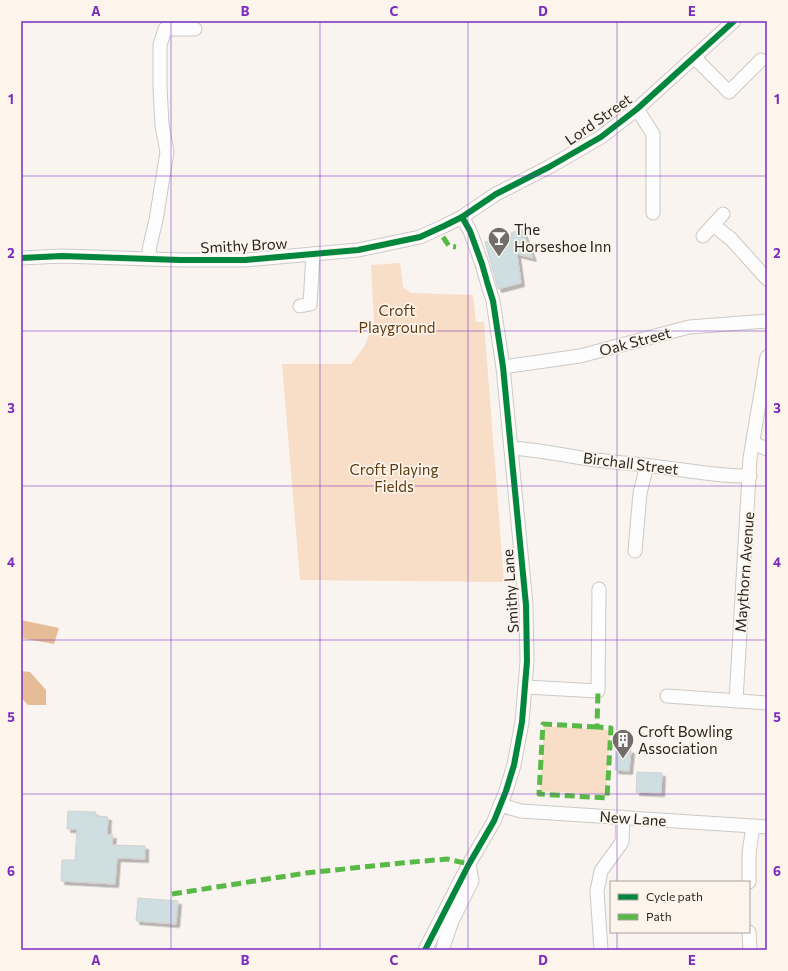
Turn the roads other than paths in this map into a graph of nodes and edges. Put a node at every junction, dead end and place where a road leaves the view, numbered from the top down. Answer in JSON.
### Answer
{"nodes":[{"id":1,"x":734,"y":21,"type":"edge"},
{"id":2,"x":195,"y":29,"type":"dead end"},
{"id":3,"x":694,"y":57,"type":"junction"},
{"id":4,"x":761,"y":60,"type":"dead end"},
{"id":5,"x":637,"y":109,"type":"junction"},
{"id":6,"x":653,"y":213,"type":"dead end"},
{"id":7,"x":723,"y":214,"type":"dead end"},
{"id":8,"x":462,"y":217,"type":"junction"},
{"id":9,"x":713,"y":225,"type":"junction"},
{"id":10,"x":703,"y":236,"type":"dead end"},
{"id":11,"x":314,"y":254,"type":"junction"},
{"id":12,"x":21,"y":258,"type":"edge"},
{"id":13,"x":148,"y":259,"type":"junction"},
{"id":14,"x":767,"y":279,"type":"edge"},
{"id":15,"x":300,"y":306,"type":"dead end"},
{"id":16,"x":767,"y":321,"type":"edge"},
{"id":17,"x":767,"y":358,"type":"edge"},
{"id":18,"x":503,"y":367,"type":"junction"},
{"id":19,"x":753,"y":443,"type":"junction"},
{"id":20,"x":512,"y":448,"type":"junction"},
{"id":21,"x":767,"y":449,"type":"edge"},
{"id":22,"x":647,"y":466,"type":"junction"},
{"id":23,"x":750,"y":476,"type":"junction"},
{"id":24,"x":635,"y":551,"type":"dead end"},
{"id":25,"x":599,"y":589,"type":"dead end"},
{"id":26,"x":526,"y":687,"type":"junction"},
{"id":27,"x":667,"y":696,"type":"dead end"},
{"id":28,"x":736,"y":701,"type":"junction"},
{"id":29,"x":767,"y":703,"type":"edge"},
{"id":30,"x":500,"y":805,"type":"junction"},
{"id":31,"x":623,"y":817,"type":"junction"},
{"id":32,"x":753,"y":826,"type":"junction"},
{"id":33,"x":767,"y":827,"type":"edge"},
{"id":34,"x":469,"y":864,"type":"junction"},
{"id":35,"x":749,"y":881,"type":"edge"},
{"id":36,"x":749,"y":933,"type":"edge"},
{"id":37,"x":425,"y":950,"type":"edge"},
{"id":38,"x":443,"y":950,"type":"edge"},
{"id":39,"x":601,"y":950,"type":"edge"},
{"id":40,"x":750,"y":950,"type":"edge"}],
"edges":[{"from":1,"to":3,"type":"street","name":"Lord Street"},
{"from":2,"to":13,"type":"street"},
{"from":3,"to":4,"type":"street"},
{"from":3,"to":5,"type":"street","name":"Lord Street"},
{"from":5,"to":6,"type":"street"},
{"from":5,"to":8,"type":"street","name":"Lord Street"},
{"from":7,"to":9,"type":"street"},
{"from":8,"to":11,"type":"street","name":"Smithy Brow"},
{"from":8,"to":18,"type":"street","name":"Smithy Lane"},
{"from":9,"to":10,"type":"street"},
{"from":9,"to":14,"type":"street"},
{"from":11,"to":13,"type":"street","name":"Smithy Brow"},
{"from":11,"to":15,"type":"street"},
{"from":12,"to":13,"type":"street","name":"Smithy Brow"},
{"from":16,"to":18,"type":"street","name":"Oak Street"},
{"from":17,"to":19,"type":"street","name":"Maythorn Avenue"},
{"from":18,"to":20,"type":"street","name":"Smithy Lane"},
{"from":19,"to":21,"type":"street"},
{"from":19,"to":23,"type":"street","name":"Maythorn Avenue"},
{"from":20,"to":22,"type":"street","name":"Birchall Street"},
{"from":20,"to":26,"type":"street","name":"Smithy Lane"},
{"from":22,"to":23,"type":"street","name":"Birchall Street"},
{"from":22,"to":24,"type":"street"},
{"from":23,"to":28,"type":"street","name":"Maythorn Avenue"},
{"from":25,"to":26,"type":"street"},
{"from":26,"to":30,"type":"street","name":"Smithy Lane"},
{"from":27,"to":28,"type":"street"},
{"from":28,"to":29,"type":"street"},
{"from":30,"to":31,"type":"street","name":"New Lane"},
{"from":30,"to":34,"type":"street","name":"Smithy Lane"},
{"from":31,"to":32,"type":"street","name":"New Lane"},
{"from":31,"to":39,"type":"street"},
{"from":32,"to":33,"type":"street","name":"New Lane"},
{"from":32,"to":35,"type":"street"},
{"from":34,"to":37,"type":"street","name":"Smithy Lane"},
{"from":34,"to":38,"type":"street"},
{"from":36,"to":40,"type":"street"}]}
